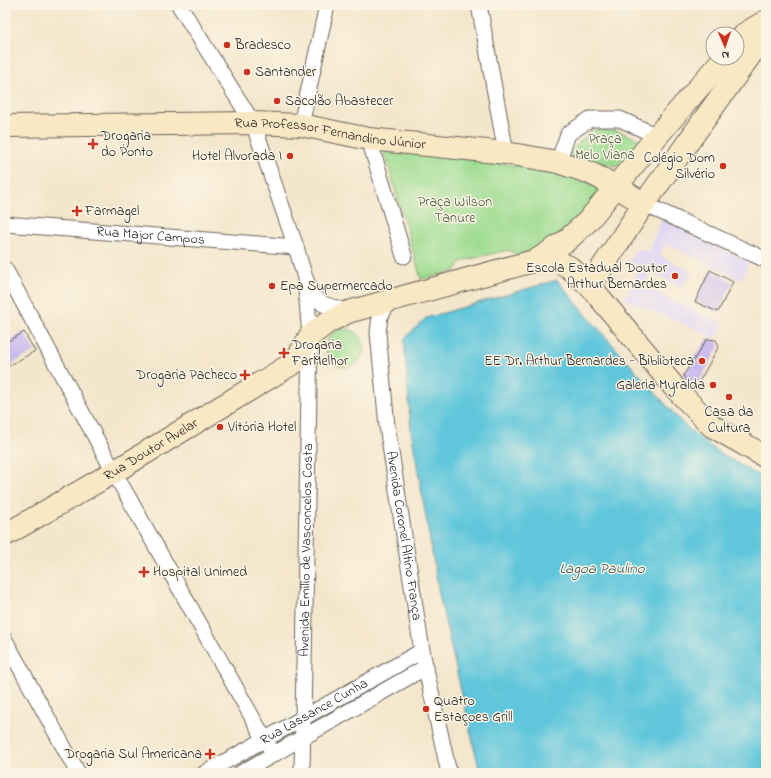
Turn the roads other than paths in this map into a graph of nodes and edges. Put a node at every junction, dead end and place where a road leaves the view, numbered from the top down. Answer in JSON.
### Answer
{"nodes":[{"id":1,"x":179,"y":5,"type":"edge"},
{"id":2,"x":327,"y":5,"type":"edge"},
{"id":3,"x":479,"y":5,"type":"edge"},
{"id":4,"x":764,"y":27,"type":"edge"},
{"id":5,"x":745,"y":34,"type":"edge"},
{"id":6,"x":717,"y":66,"type":"edge"},
{"id":7,"x":253,"y":123,"type":"junction"},
{"id":8,"x":301,"y":125,"type":"junction"},
{"id":9,"x":5,"y":126,"type":"edge"},
{"id":10,"x":657,"y":136,"type":"junction"},
{"id":11,"x":369,"y":139,"type":"junction"},
{"id":12,"x":506,"y":153,"type":"junction"},
{"id":13,"x":558,"y":162,"type":"junction"},
{"id":14,"x":616,"y":186,"type":"junction"},
{"id":15,"x":644,"y":204,"type":"junction"},
{"id":16,"x":5,"y":224,"type":"edge"},
{"id":17,"x":296,"y":247,"type":"junction"},
{"id":18,"x":404,"y":256,"type":"dead end"},
{"id":19,"x":537,"y":260,"type":"junction"},
{"id":20,"x":766,"y":260,"type":"edge"},
{"id":21,"x":5,"y":269,"type":"edge"},
{"id":22,"x":305,"y":278,"type":"junction"},
{"id":23,"x":590,"y":286,"type":"junction"},
{"id":24,"x":391,"y":300,"type":"junction"},
{"id":25,"x":348,"y":312,"type":"junction"},
{"id":26,"x":310,"y":335,"type":"junction"},
{"id":27,"x":766,"y":457,"type":"edge"},
{"id":28,"x":114,"y":472,"type":"junction"},
{"id":29,"x":5,"y":535,"type":"edge"},
{"id":30,"x":5,"y":640,"type":"edge"},
{"id":31,"x":422,"y":651,"type":"junction"},
{"id":32,"x":426,"y":668,"type":"junction"},
{"id":33,"x":304,"y":718,"type":"junction"},
{"id":34,"x":303,"y":738,"type":"junction"},
{"id":35,"x":265,"y":740,"type":"junction"},
{"id":36,"x":274,"y":754,"type":"junction"},
{"id":37,"x":78,"y":773,"type":"edge"},
{"id":38,"x":205,"y":773,"type":"edge"},
{"id":39,"x":241,"y":773,"type":"edge"},
{"id":40,"x":302,"y":773,"type":"edge"},
{"id":41,"x":449,"y":773,"type":"edge"}],
"edges":[{"from":1,"to":7,"type":"street"},
{"from":2,"to":8,"type":"street"},
{"from":3,"to":12,"type":"street"},
{"from":4,"to":5,"type":"main road"},
{"from":4,"to":15,"type":"main road"},
{"from":6,"to":10,"type":"main road"},
{"from":7,"to":8,"type":"main road","name":"Rua Professor Fernandino Júnior"},
{"from":7,"to":9,"type":"main road","name":"Rua Professor Fernandino Júnior"},
{"from":7,"to":17,"type":"street"},
{"from":8,"to":11,"type":"main road","name":"Rua Professor Fernandino Júnior"},
{"from":10,"to":13,"type":"street"},
{"from":10,"to":14,"type":"main road"},
{"from":11,"to":12,"type":"main road","name":"Rua Professor Fernandino Júnior"},
{"from":11,"to":18,"type":"street"},
{"from":12,"to":13,"type":"main road","name":"Rua Professor Fernandino Júnior"},
{"from":13,"to":14,"type":"main road","name":"Rua Professor Fernandino Júnior"},
{"from":14,"to":15,"type":"main road","name":"Rua Professor Fernandino Júnior"},
{"from":14,"to":19,"type":"main road"},
{"from":15,"to":20,"type":"street"},
{"from":15,"to":23,"type":"main road"},
{"from":16,"to":17,"type":"street","name":"Rua Major Campos"},
{"from":17,"to":22,"type":"street"},
{"from":19,"to":23,"type":"main road"},
{"from":19,"to":24,"type":"main road"},
{"from":21,"to":28,"type":"street"},
{"from":22,"to":25,"type":"street"},
{"from":22,"to":26,"type":"street","name":"Avenida Emílio de Vasconcelos Costa"},
{"from":23,"to":27,"type":"main road"},
{"from":24,"to":25,"type":"main road"},
{"from":24,"to":31,"type":"street","name":"Avenida Coronel Altino França"},
{"from":25,"to":26,"type":"main road"},
{"from":26,"to":28,"type":"main road","name":"Rua Doutor Avelar"},
{"from":26,"to":33,"type":"street","name":"Avenida Emílio de Vasconcelos Costa"},
{"from":28,"to":29,"type":"main road","name":"Rua Doutor Avelar"},
{"from":28,"to":35,"type":"street"},
{"from":30,"to":37,"type":"street"},
{"from":31,"to":32,"type":"street","name":"Avenida Coronel Altino França"},
{"from":31,"to":33,"type":"street","name":"Rua Lassance Cunha"},
{"from":32,"to":34,"type":"street","name":"Rua Lassance Cunha"},
{"from":32,"to":41,"type":"street","name":"Avenida Coronel Altino França"},
{"from":33,"to":34,"type":"street","name":"Avenida Emílio de Vasconcelos Costa"},
{"from":33,"to":35,"type":"street","name":"Rua Lassance Cunha"},
{"from":34,"to":36,"type":"street","name":"Rua Lassance Cunha"},
{"from":34,"to":40,"type":"street","name":"Avenida Emílio de Vasconcelos Costa"},
{"from":35,"to":36,"type":"street"},
{"from":35,"to":38,"type":"street","name":"Rua Lassance Cunha"},
{"from":36,"to":39,"type":"street","name":"Rua Lassance Cunha"}]}
